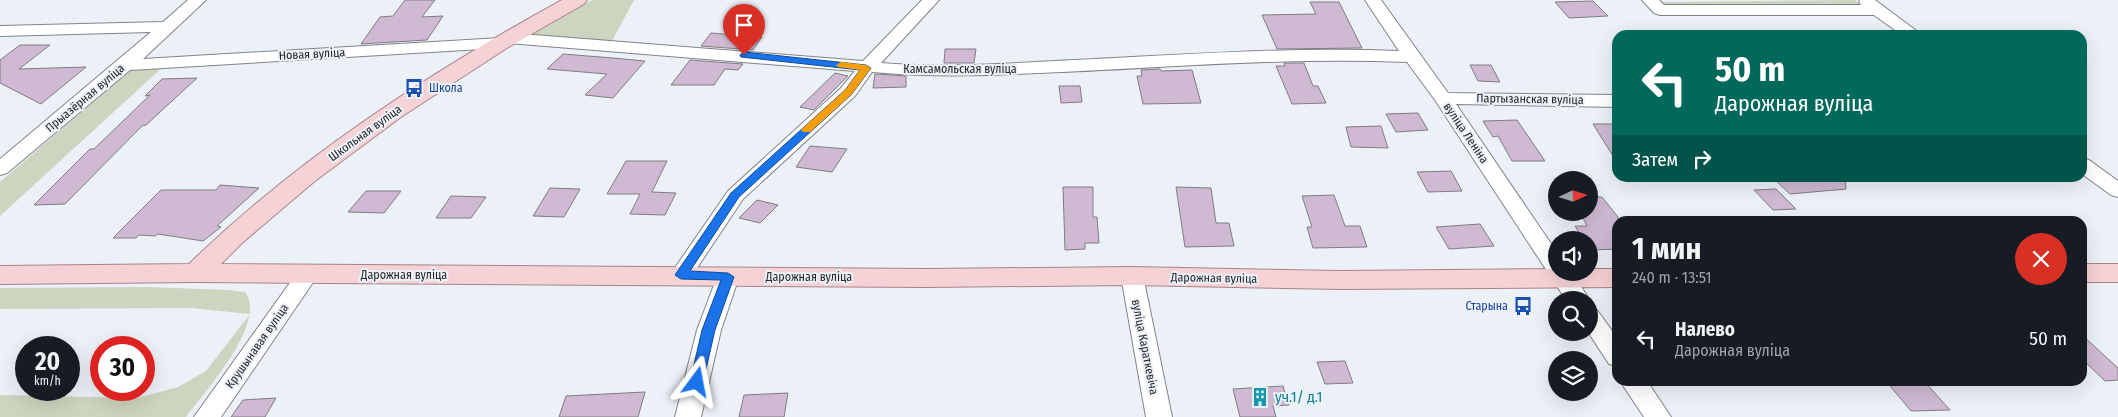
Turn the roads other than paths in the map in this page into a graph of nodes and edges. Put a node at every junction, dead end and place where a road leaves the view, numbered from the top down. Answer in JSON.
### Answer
{"nodes":[{"id":1,"x":198,"y":0,"type":"edge"},
{"id":2,"x":577,"y":0,"type":"edge"},
{"id":3,"x":931,"y":0,"type":"edge"},
{"id":4,"x":1373,"y":0,"type":"edge"},
{"id":5,"x":1650,"y":0,"type":"edge"},
{"id":6,"x":1865,"y":0,"type":"edge"},
{"id":7,"x":1879,"y":10,"type":"junction"},
{"id":8,"x":169,"y":27,"type":"junction"},
{"id":9,"x":1905,"y":30,"type":"edge"},
{"id":10,"x":0,"y":31,"type":"edge"},
{"id":11,"x":504,"y":41,"type":"junction"},
{"id":12,"x":1412,"y":58,"type":"junction"},
{"id":13,"x":125,"y":65,"type":"junction"},
{"id":14,"x":866,"y":68,"type":"junction"},
{"id":15,"x":1443,"y":98,"type":"junction"},
{"id":16,"x":1612,"y":101,"type":"edge"},
{"id":17,"x":2087,"y":168,"type":"edge"},
{"id":18,"x":0,"y":169,"type":"edge"},
{"id":19,"x":2118,"y":191,"type":"edge"},
{"id":20,"x":1548,"y":256,"type":"edge"},
{"id":21,"x":2087,"y":273,"type":"edge"},
{"id":22,"x":2118,"y":273,"type":"edge"},
{"id":23,"x":196,"y":274,"type":"junction"},
{"id":24,"x":0,"y":275,"type":"edge"},
{"id":25,"x":307,"y":275,"type":"junction"},
{"id":26,"x":681,"y":275,"type":"junction"},
{"id":27,"x":1132,"y":276,"type":"junction"},
{"id":28,"x":728,"y":277,"type":"junction"},
{"id":29,"x":1612,"y":278,"type":"edge"},
{"id":30,"x":1598,"y":279,"type":"edge"},
{"id":31,"x":1548,"y":280,"type":"edge"},
{"id":32,"x":1598,"y":329,"type":"edge"},
{"id":33,"x":1612,"y":349,"type":"edge"},
{"id":34,"x":1637,"y":386,"type":"edge"},
{"id":35,"x":207,"y":417,"type":"edge"},
{"id":36,"x":688,"y":417,"type":"edge"},
{"id":37,"x":1159,"y":417,"type":"edge"},
{"id":38,"x":1658,"y":417,"type":"edge"}],
"edges":[{"from":1,"to":8,"type":"street","name":"Прыазёрная вуліца"},
{"from":2,"to":11,"type":"main road","name":"Школьная вуліца"},
{"from":3,"to":14,"type":"street"},
{"from":4,"to":12,"type":"street","name":"вуліца Леніна"},
{"from":5,"to":7,"type":"street"},
{"from":6,"to":7,"type":"street"},
{"from":7,"to":9,"type":"street"},
{"from":8,"to":10,"type":"street"},
{"from":8,"to":13,"type":"street","name":"Прыазёрная вуліца"},
{"from":11,"to":13,"type":"street","name":"Новая вуліца"},
{"from":11,"to":14,"type":"street","name":"Камсамольская вуліца"},
{"from":11,"to":23,"type":"main road","name":"Школьная вуліца"},
{"from":12,"to":14,"type":"street","name":"Камсамольская вуліца"},
{"from":12,"to":15,"type":"street","name":"вуліца Леніна"},
{"from":13,"to":18,"type":"street","name":"Прыазёрная вуліца"},
{"from":14,"to":26,"type":"street"},
{"from":15,"to":16,"type":"street","name":"Партызанская вуліца"},
{"from":15,"to":20,"type":"street","name":"вуліца Леніна"},
{"from":17,"to":19,"type":"street"},
{"from":21,"to":22,"type":"main road"},
{"from":23,"to":24,"type":"main road","name":"Дарожная вуліца"},
{"from":23,"to":25,"type":"main road","name":"Дарожная вуліца"},
{"from":25,"to":26,"type":"main road","name":"Дарожная вуліца"},
{"from":25,"to":35,"type":"street","name":"Крушынавая вуліца"},
{"from":26,"to":28,"type":"main road","name":"Дарожная вуліца"},
{"from":27,"to":28,"type":"main road","name":"Дарожная вуліца"},
{"from":27,"to":31,"type":"main road","name":"Дарожная вуліца"},
{"from":27,"to":37,"type":"street","name":"вуліца Караткевіча"},
{"from":28,"to":36,"type":"street"},
{"from":29,"to":30,"type":"main road","name":"Дарожная вуліца"},
{"from":32,"to":33,"type":"street"},
{"from":34,"to":38,"type":"street"}]}
